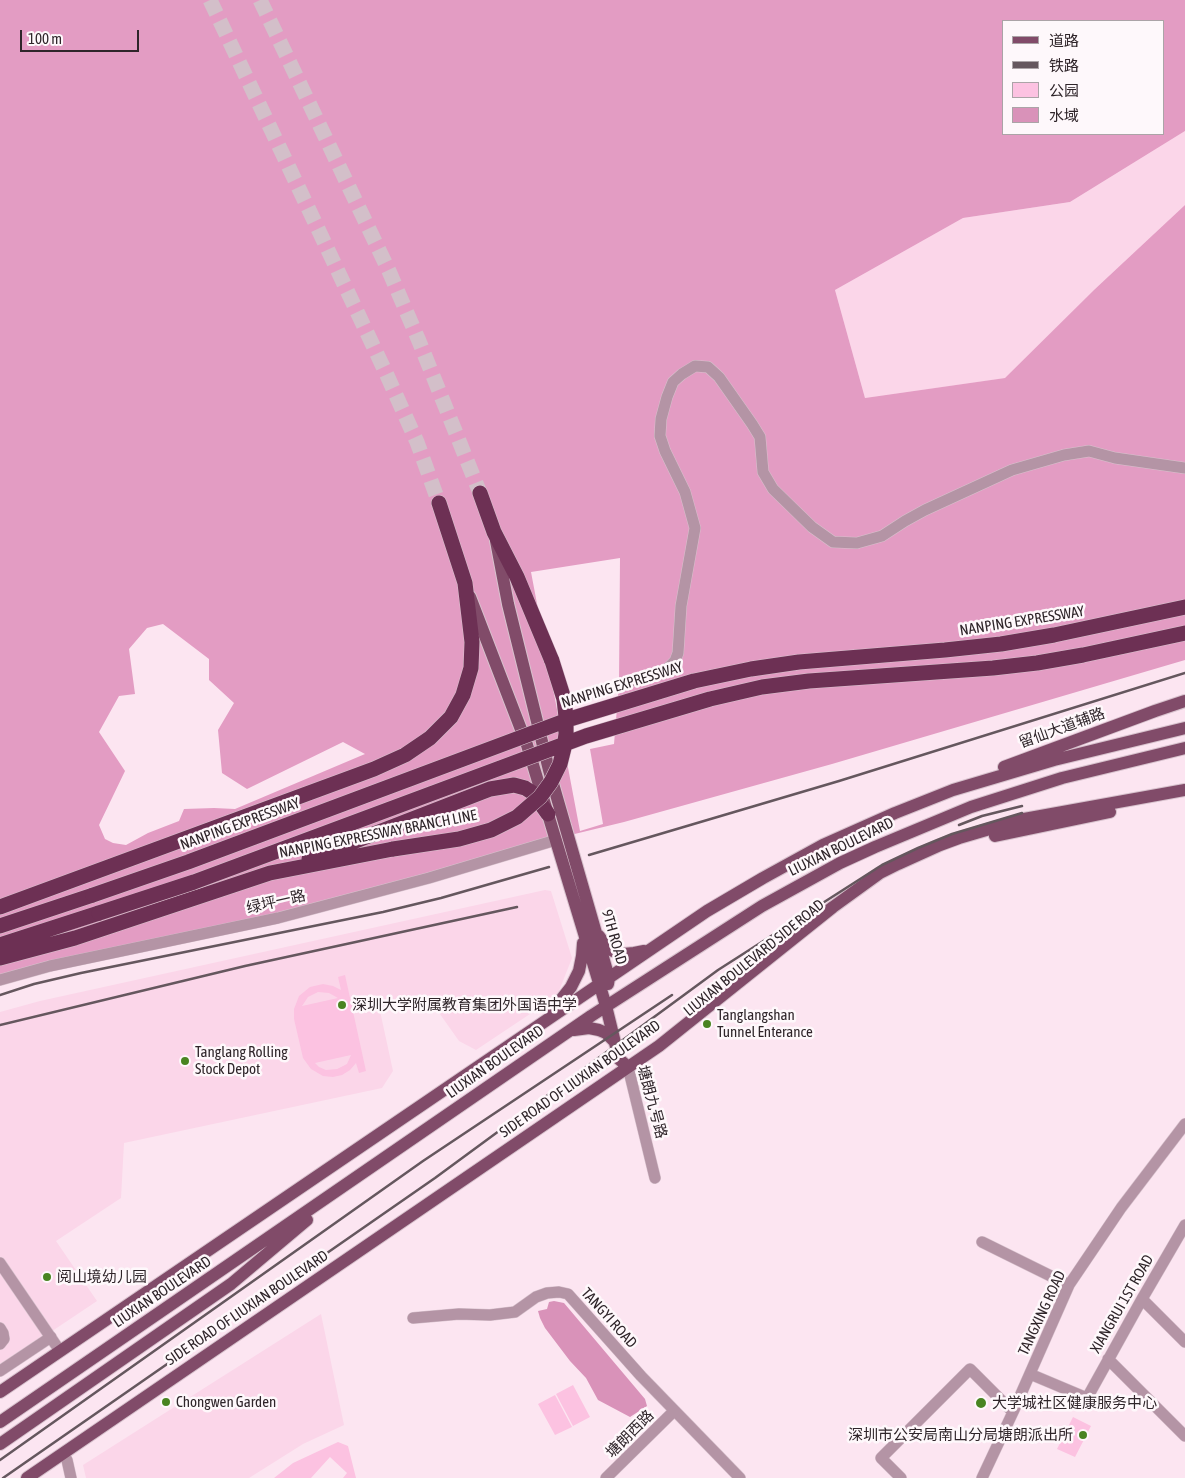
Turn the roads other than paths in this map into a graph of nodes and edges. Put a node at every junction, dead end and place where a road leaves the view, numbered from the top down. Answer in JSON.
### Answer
{"nodes":[{"id":1,"x":1185,"y":468,"type":"edge"},
{"id":2,"x":480,"y":493,"type":"tunnel mouth"},
{"id":3,"x":440,"y":502,"type":"tunnel mouth"},
{"id":4,"x":494,"y":532,"type":"junction"},
{"id":5,"x":465,"y":583,"type":"junction"},
{"id":6,"x":1185,"y":607,"type":"edge"},
{"id":7,"x":1185,"y":632,"type":"edge"},
{"id":8,"x":619,"y":684,"type":"dead end"},
{"id":9,"x":1185,"y":701,"type":"edge"},
{"id":10,"x":1185,"y":728,"type":"edge"},
{"id":11,"x":1185,"y":748,"type":"edge"},
{"id":12,"x":953,"y":790,"type":"junction"},
{"id":13,"x":1185,"y":790,"type":"edge"},
{"id":14,"x":1185,"y":797,"type":"edge"},
{"id":15,"x":548,"y":814,"type":"junction"},
{"id":16,"x":556,"y":840,"type":"junction"},
{"id":17,"x":270,"y":873,"type":"junction"},
{"id":18,"x":0,"y":907,"type":"edge"},
{"id":19,"x":587,"y":924,"type":"junction"},
{"id":20,"x":0,"y":926,"type":"edge"},
{"id":21,"x":0,"y":945,"type":"edge"},
{"id":22,"x":656,"y":946,"type":"junction"},
{"id":23,"x":0,"y":958,"type":"edge"},
{"id":24,"x":0,"y":980,"type":"edge"},
{"id":25,"x":604,"y":981,"type":"junction"},
{"id":26,"x":606,"y":1006,"type":"junction"},
{"id":27,"x":532,"y":1031,"type":"junction"},
{"id":28,"x":567,"y":1033,"type":"junction"},
{"id":29,"x":615,"y":1042,"type":"junction"},
{"id":30,"x":629,"y":1071,"type":"junction"},
{"id":31,"x":1185,"y":1124,"type":"edge"},
{"id":32,"x":362,"y":1174,"type":"junction"},
{"id":33,"x":655,"y":1178,"type":"dead end"},
{"id":34,"x":1185,"y":1226,"type":"edge"},
{"id":35,"x":982,"y":1242,"type":"dead end"},
{"id":36,"x":0,"y":1262,"type":"edge"},
{"id":37,"x":1069,"y":1285,"type":"junction"},
{"id":38,"x":1142,"y":1299,"type":"junction"},
{"id":39,"x":413,"y":1318,"type":"dead end"},
{"id":40,"x":0,"y":1328,"type":"edge"},
{"id":41,"x":51,"y":1337,"type":"junction"},
{"id":42,"x":1185,"y":1342,"type":"edge"},
{"id":43,"x":0,"y":1344,"type":"edge"},
{"id":44,"x":60,"y":1351,"type":"junction"},
{"id":45,"x":1108,"y":1359,"type":"junction"},
{"id":46,"x":0,"y":1372,"type":"edge"},
{"id":47,"x":1030,"y":1374,"type":"junction"},
{"id":48,"x":0,"y":1392,"type":"edge"},
{"id":49,"x":674,"y":1411,"type":"junction"},
{"id":50,"x":1013,"y":1412,"type":"junction"},
{"id":51,"x":0,"y":1422,"type":"edge"},
{"id":52,"x":1185,"y":1436,"type":"edge"},
{"id":53,"x":0,"y":1444,"type":"edge"},
{"id":54,"x":67,"y":1460,"type":"junction"},
{"id":55,"x":27,"y":1478,"type":"edge"},
{"id":56,"x":40,"y":1478,"type":"edge"},
{"id":57,"x":71,"y":1478,"type":"edge"},
{"id":58,"x":606,"y":1478,"type":"edge"},
{"id":59,"x":740,"y":1478,"type":"edge"},
{"id":60,"x":901,"y":1478,"type":"edge"},
{"id":61,"x":982,"y":1478,"type":"edge"}],
"edges":[{"from":1,"to":8,"type":"street"},
{"from":2,"to":4,"type":"highway","name":"NANPING EXPRESSWAY BRANCH LINE"},
{"from":3,"to":5,"type":"highway"},
{"from":4,"to":17,"type":"highway","name":"NANPING EXPRESSWAY BRANCH LINE","bridge":true},
{"from":4,"to":19,"type":"main road","name":"9TH ROAD"},
{"from":5,"to":15,"type":"main road","name":"9TH ROAD"},
{"from":5,"to":18,"type":"highway"},
{"from":6,"to":20,"type":"highway","name":"NANPING EXPRESSWAY","bridge":true},
{"from":7,"to":21,"type":"highway","bridge":true},
{"from":9,"to":12,"type":"main road","name":"留仙大道辅路"},
{"from":10,"to":12,"type":"main road","name":"LIUXIAN BOULEVARD"},
{"from":11,"to":26,"type":"main road","name":"LIUXIAN BOULEVARD"},
{"from":12,"to":22,"type":"main road","name":"LIUXIAN BOULEVARD"},
{"from":13,"to":30,"type":"main road","name":"SIDE ROAD OF LIUXIAN BOULEVARD"},
{"from":14,"to":30,"type":"main road","name":"LIUXIAN BOULEVARD SIDE ROAD"},
{"from":15,"to":16,"type":"main road","name":"9TH ROAD"},
{"from":15,"to":17,"type":"highway"},
{"from":16,"to":19,"type":"main road","name":"9TH ROAD"},
{"from":16,"to":24,"type":"street","name":"绿坪一路"},
{"from":17,"to":23,"type":"highway","name":"NANPING EXPRESSWAY BRANCH LINE"},
{"from":19,"to":22,"type":"main road"},
{"from":19,"to":25,"type":"main road","name":"9TH ROAD"},
{"from":19,"to":27,"type":"main road"},
{"from":22,"to":25,"type":"main road","name":"LIUXIAN BOULEVARD"},
{"from":25,"to":26,"type":"main road","name":"9TH ROAD"},
{"from":25,"to":27,"type":"main road","name":"LIUXIAN BOULEVARD"},
{"from":26,"to":28,"type":"main road","name":"LIUXIAN BOULEVARD"},
{"from":26,"to":29,"type":"main road","name":"塘朗九号路"},
{"from":27,"to":44,"type":"main road","name":"LIUXIAN BOULEVARD"},
{"from":28,"to":29,"type":"main road"},
{"from":28,"to":32,"type":"main road","name":"LIUXIAN BOULEVARD"},
{"from":29,"to":30,"type":"main road","name":"塘朗九号路"},
{"from":30,"to":33,"type":"street","name":"塘朗九号路"},
{"from":30,"to":54,"type":"main road","name":"LIUXIAN BOULEVARD SIDE ROAD"},
{"from":30,"to":55,"type":"main road","name":"SIDE ROAD OF LIUXIAN BOULEVARD"},
{"from":31,"to":37,"type":"street","name":"TANGXING ROAD"},
{"from":32,"to":51,"type":"main road","name":"LIUXIAN BOULEVARD"},
{"from":32,"to":53,"type":"main road"},
{"from":34,"to":38,"type":"street","name":"XIANGRUI 1ST ROAD"},
{"from":35,"to":37,"type":"street"},
{"from":36,"to":41,"type":"street"},
{"from":37,"to":47,"type":"street","name":"TANGXING ROAD"},
{"from":38,"to":42,"type":"street"},
{"from":38,"to":45,"type":"street","name":"XIANGRUI 1ST ROAD"},
{"from":39,"to":49,"type":"street","name":"TANGYI ROAD"},
{"from":40,"to":43,"type":"street"},
{"from":41,"to":44,"type":"street"},
{"from":41,"to":46,"type":"street"},
{"from":44,"to":48,"type":"main road","name":"LIUXIAN BOULEVARD"},
{"from":45,"to":47,"type":"street","name":"XIANGRUI 1ST ROAD"},
{"from":45,"to":52,"type":"street"},
{"from":47,"to":50,"type":"street","name":"TANGXING ROAD"},
{"from":49,"to":58,"type":"street","name":"塘朗西路"},
{"from":49,"to":59,"type":"street","name":"TANGYI ROAD"},
{"from":50,"to":60,"type":"street"},
{"from":50,"to":61,"type":"street","name":"TANGXING ROAD"},
{"from":54,"to":56,"type":"main road","name":"LIUXIAN BOULEVARD SIDE ROAD"},
{"from":54,"to":57,"type":"street"}]}
